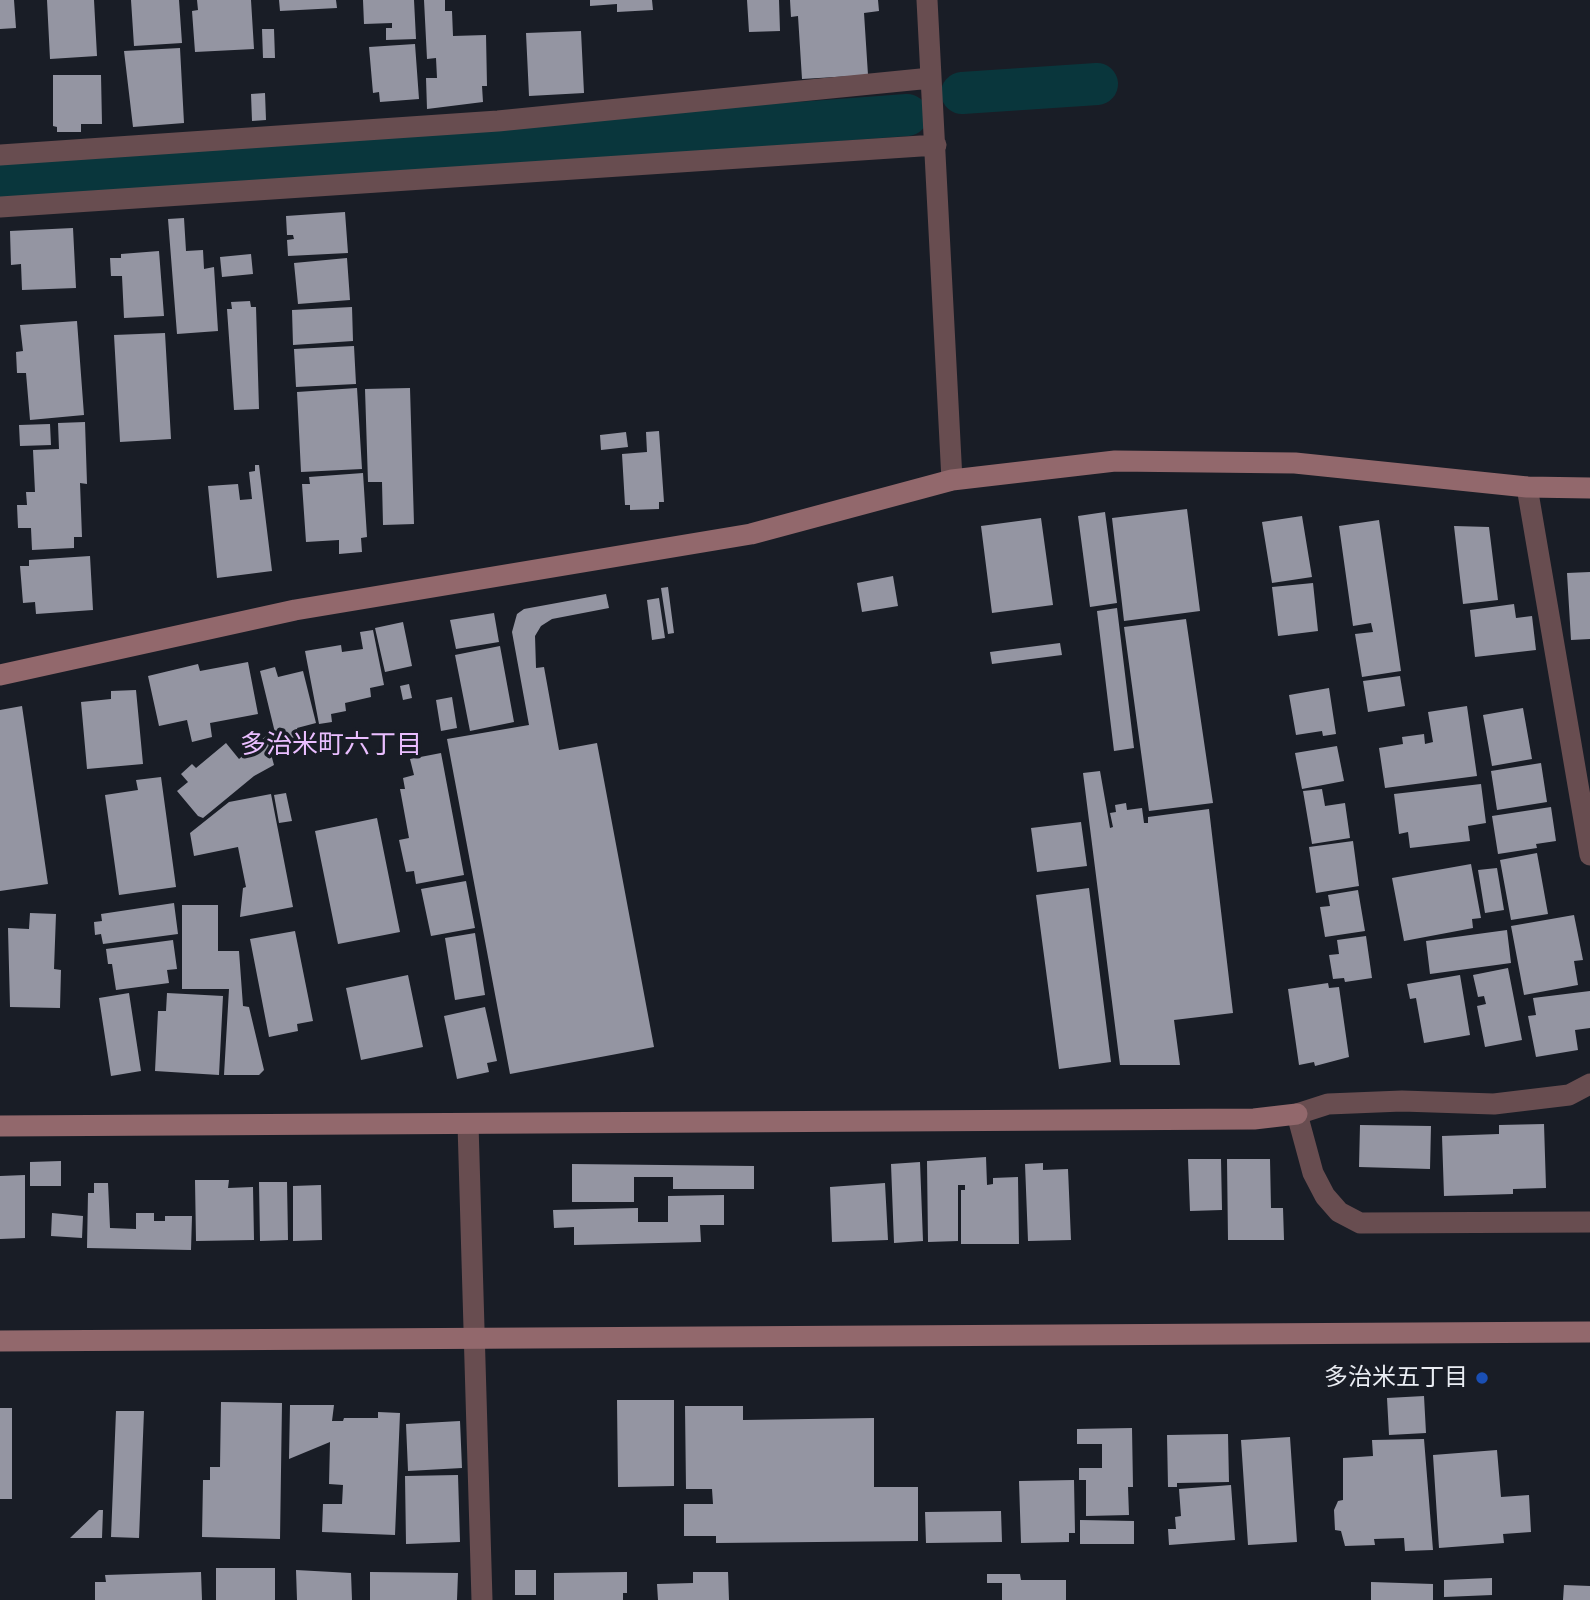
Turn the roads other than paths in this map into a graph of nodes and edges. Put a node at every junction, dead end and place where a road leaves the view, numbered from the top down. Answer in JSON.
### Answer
{"nodes":[{"id":1,"x":927,"y":0,"type":"edge"},
{"id":2,"x":931,"y":78,"type":"junction"},
{"id":3,"x":936,"y":145,"type":"junction"},
{"id":4,"x":0,"y":155,"type":"edge"},
{"id":5,"x":0,"y":207,"type":"edge"},
{"id":6,"x":952,"y":480,"type":"junction"},
{"id":7,"x":1528,"y":487,"type":"junction"},
{"id":8,"x":1590,"y":488,"type":"edge"},
{"id":9,"x":0,"y":675,"type":"edge"},
{"id":10,"x":1590,"y":855,"type":"edge"},
{"id":11,"x":1590,"y":1084,"type":"edge"},
{"id":12,"x":1297,"y":1114,"type":"junction"},
{"id":13,"x":468,"y":1124,"type":"junction"},
{"id":14,"x":0,"y":1126,"type":"edge"},
{"id":15,"x":1590,"y":1222,"type":"edge"},
{"id":16,"x":1590,"y":1332,"type":"edge"},
{"id":17,"x":476,"y":1340,"type":"junction"},
{"id":18,"x":0,"y":1341,"type":"edge"},
{"id":19,"x":482,"y":1600,"type":"edge"}],
"edges":[{"from":1,"to":2,"type":"street"},
{"from":2,"to":3,"type":"street"},
{"from":2,"to":4,"type":"street"},
{"from":3,"to":5,"type":"street"},
{"from":3,"to":6,"type":"street"},
{"from":6,"to":7,"type":"street"},
{"from":6,"to":9,"type":"street"},
{"from":7,"to":8,"type":"street"},
{"from":7,"to":10,"type":"street"},
{"from":11,"to":12,"type":"street"},
{"from":12,"to":13,"type":"street"},
{"from":12,"to":15,"type":"street"},
{"from":13,"to":14,"type":"street"},
{"from":13,"to":17,"type":"street"},
{"from":16,"to":17,"type":"street"},
{"from":17,"to":18,"type":"street"},
{"from":17,"to":19,"type":"street"}]}
